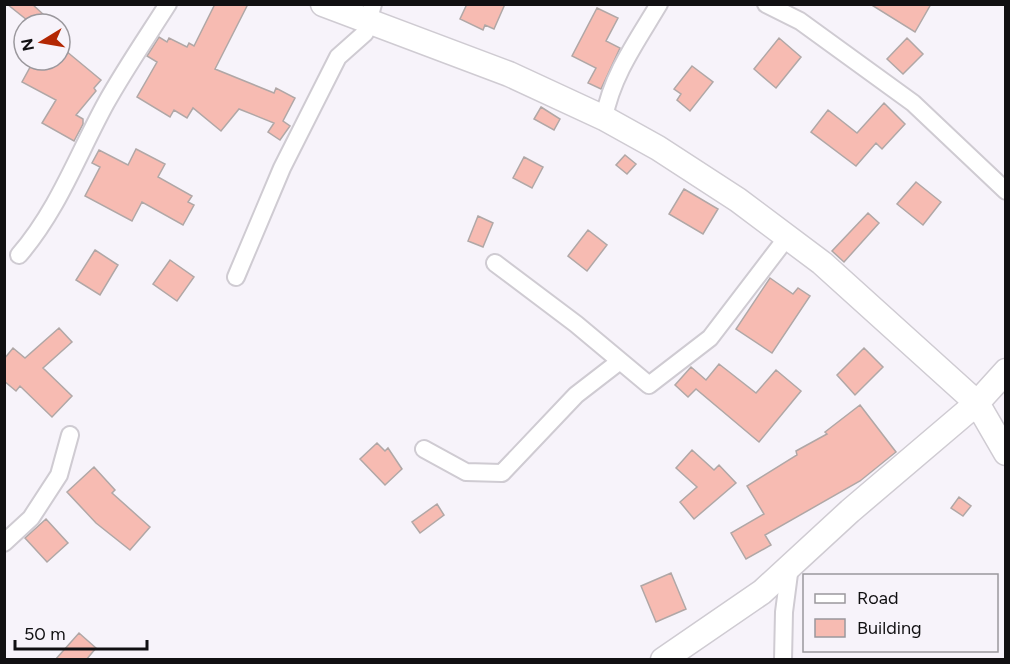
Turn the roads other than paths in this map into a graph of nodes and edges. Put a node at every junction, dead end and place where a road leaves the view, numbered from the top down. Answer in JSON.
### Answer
{"nodes":[{"id":1,"x":168,"y":4,"type":"edge"},
{"id":2,"x":323,"y":4,"type":"edge"},
{"id":3,"x":659,"y":4,"type":"edge"},
{"id":4,"x":766,"y":4,"type":"edge"},
{"id":5,"x":370,"y":13,"type":"edge"},
{"id":6,"x":604,"y":118,"type":"junction"},
{"id":7,"x":1005,"y":191,"type":"edge"},
{"id":8,"x":788,"y":236,"type":"junction"},
{"id":9,"x":19,"y":255,"type":"dead end"},
{"id":10,"x":495,"y":262,"type":"dead end"},
{"id":11,"x":236,"y":277,"type":"dead end"},
{"id":12,"x":620,"y":361,"type":"junction"},
{"id":13,"x":1005,"y":371,"type":"edge"},
{"id":14,"x":977,"y":403,"type":"junction"},
{"id":15,"x":70,"y":435,"type":"dead end"},
{"id":16,"x":424,"y":449,"type":"dead end"},
{"id":17,"x":1005,"y":453,"type":"edge"},
{"id":18,"x":4,"y":543,"type":"edge"},
{"id":19,"x":790,"y":566,"type":"junction"},
{"id":20,"x":663,"y":660,"type":"edge"},
{"id":21,"x":783,"y":660,"type":"edge"}],
"edges":[{"from":1,"to":9,"type":"street"},
{"from":2,"to":5,"type":"street"},
{"from":3,"to":6,"type":"street"},
{"from":4,"to":7,"type":"street"},
{"from":5,"to":6,"type":"street"},
{"from":5,"to":11,"type":"street"},
{"from":6,"to":8,"type":"street"},
{"from":8,"to":12,"type":"street"},
{"from":8,"to":14,"type":"street"},
{"from":10,"to":12,"type":"street"},
{"from":12,"to":16,"type":"street"},
{"from":13,"to":14,"type":"street"},
{"from":14,"to":17,"type":"street"},
{"from":14,"to":19,"type":"street"},
{"from":15,"to":18,"type":"street"},
{"from":19,"to":20,"type":"street"},
{"from":19,"to":21,"type":"street"}]}
